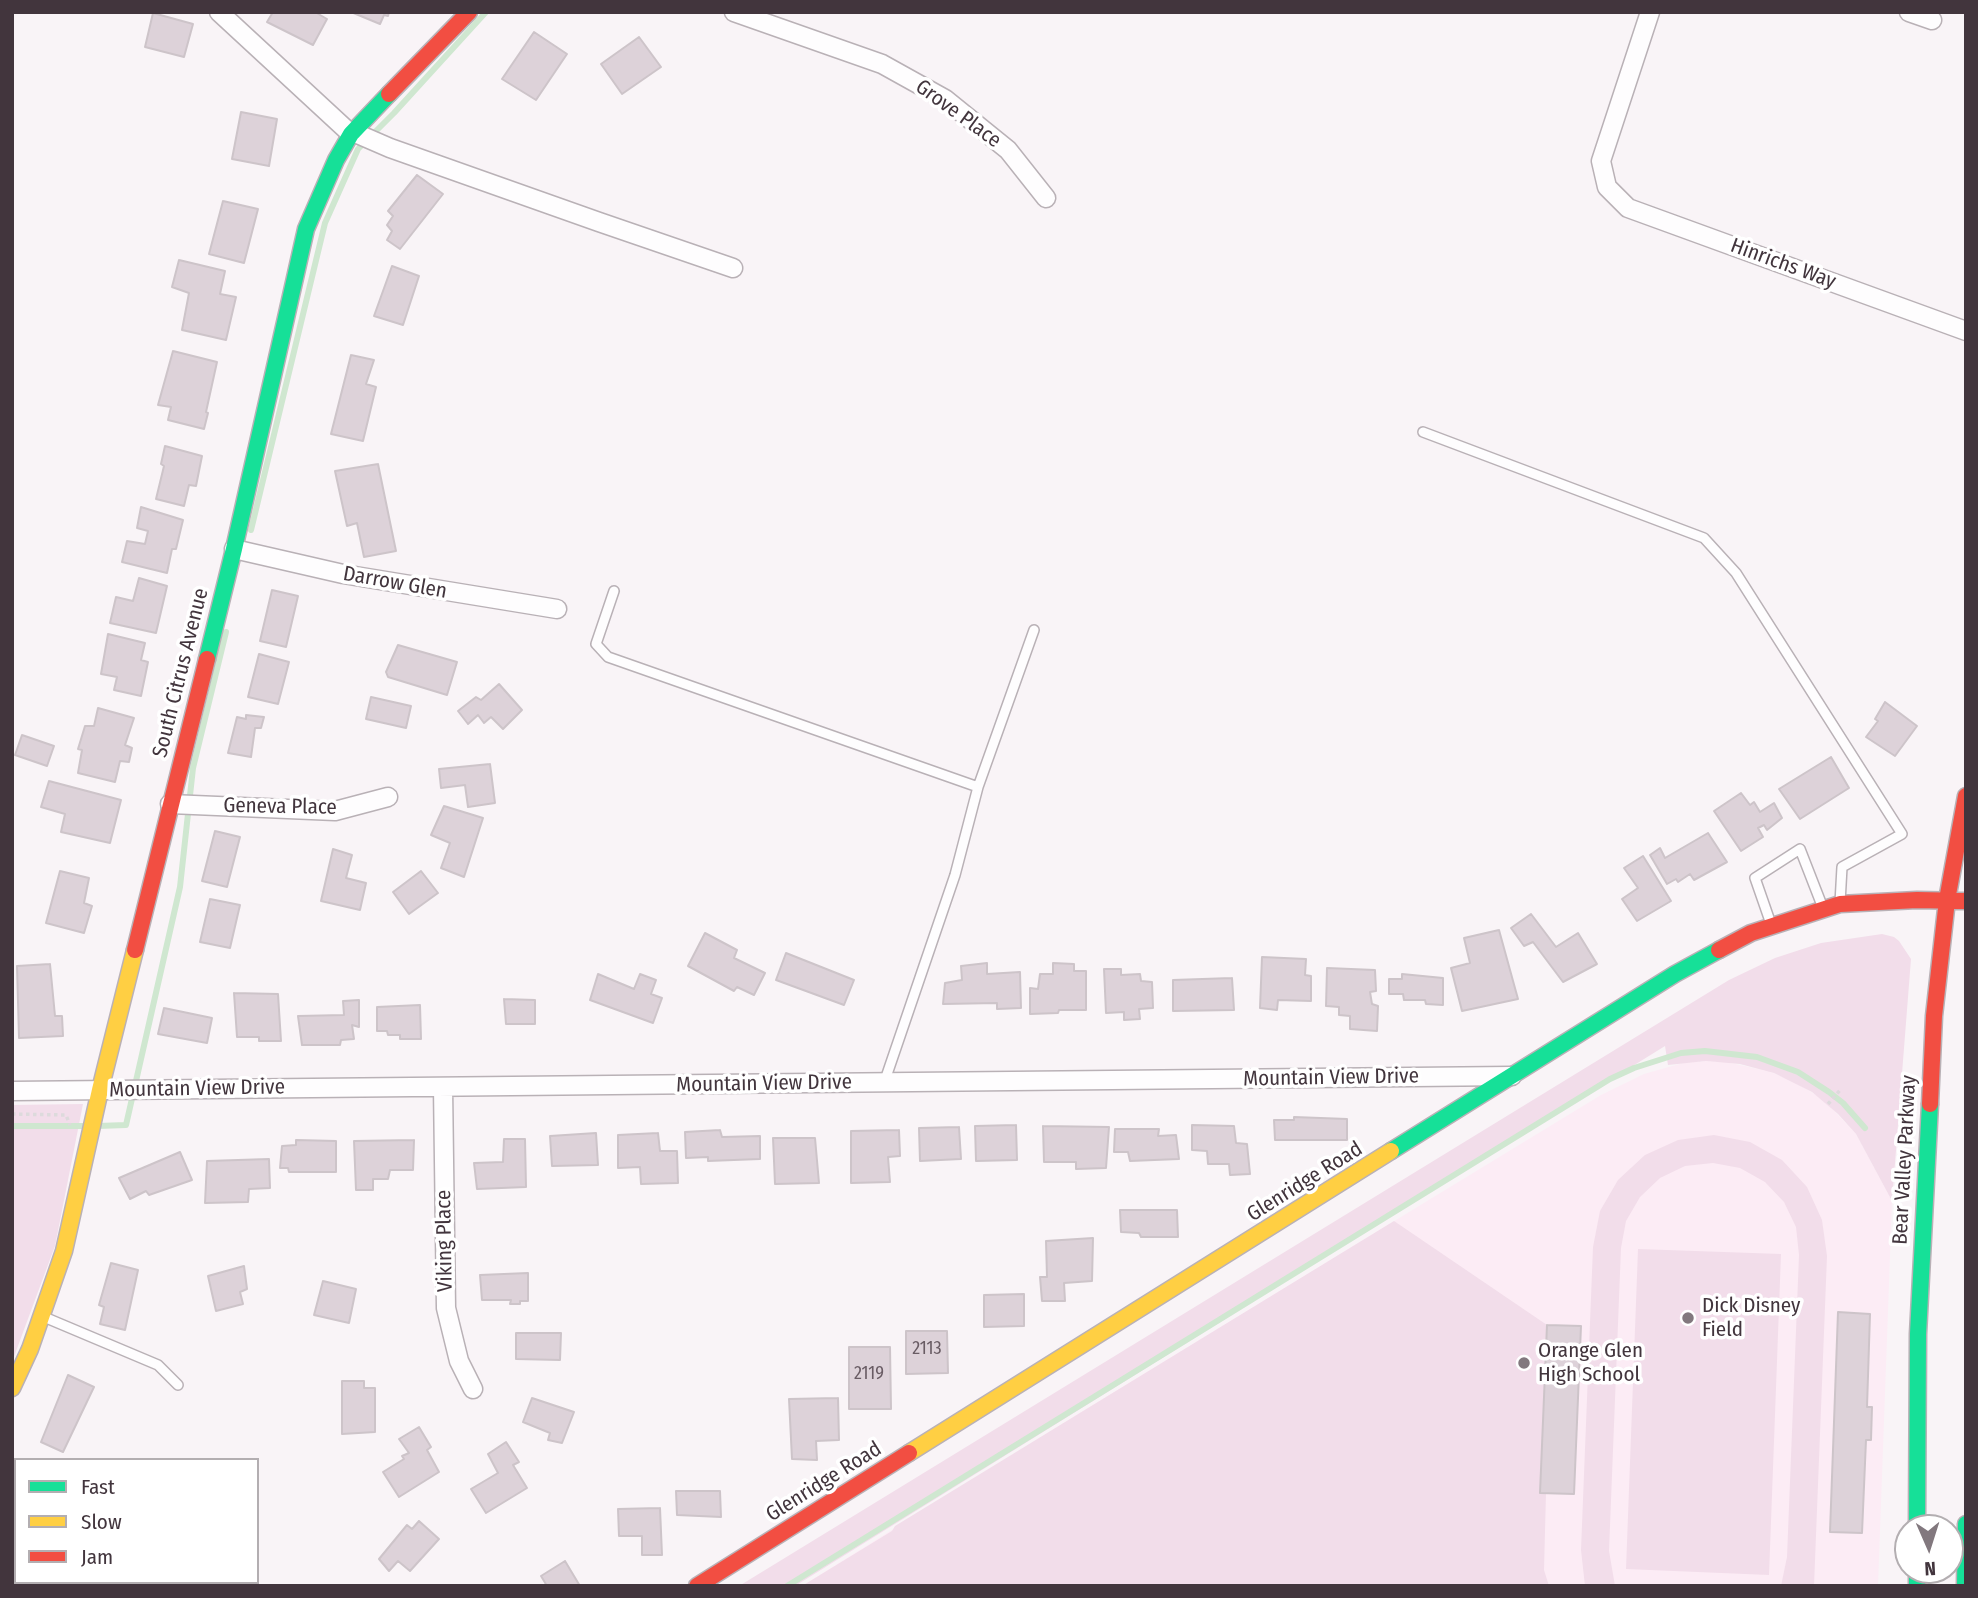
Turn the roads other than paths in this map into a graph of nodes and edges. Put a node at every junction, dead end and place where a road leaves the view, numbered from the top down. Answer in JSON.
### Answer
{"nodes":[{"id":1,"x":219,"y":12,"type":"edge"},
{"id":2,"x":469,"y":12,"type":"edge"},
{"id":3,"x":734,"y":12,"type":"edge"},
{"id":4,"x":1650,"y":12,"type":"edge"},
{"id":5,"x":1909,"y":12,"type":"edge"},
{"id":6,"x":1933,"y":20,"type":"dead end"},
{"id":7,"x":352,"y":133,"type":"junction"},
{"id":8,"x":1046,"y":198,"type":"dead end"},
{"id":9,"x":733,"y":268,"type":"dead end"},
{"id":10,"x":1966,"y":331,"type":"edge"},
{"id":11,"x":1423,"y":432,"type":"dead end"},
{"id":12,"x":234,"y":549,"type":"junction"},
{"id":13,"x":614,"y":591,"type":"dead end"},
{"id":14,"x":557,"y":609,"type":"dead end"},
{"id":15,"x":1034,"y":630,"type":"dead end"},
{"id":16,"x":978,"y":787,"type":"junction"},
{"id":17,"x":1966,"y":796,"type":"edge"},
{"id":18,"x":388,"y":797,"type":"dead end"},
{"id":19,"x":170,"y":804,"type":"junction"},
{"id":20,"x":1947,"y":900,"type":"junction"},
{"id":21,"x":1966,"y":901,"type":"edge"},
{"id":22,"x":1840,"y":904,"type":"junction"},
{"id":23,"x":1824,"y":909,"type":"junction"},
{"id":24,"x":1772,"y":927,"type":"junction"},
{"id":25,"x":1516,"y":1076,"type":"junction"},
{"id":26,"x":884,"y":1083,"type":"junction"},
{"id":27,"x":443,"y":1087,"type":"junction"},
{"id":28,"x":100,"y":1090,"type":"junction"},
{"id":29,"x":12,"y":1091,"type":"edge"},
{"id":30,"x":41,"y":1316,"type":"junction"},
{"id":31,"x":178,"y":1385,"type":"dead end"},
{"id":32,"x":12,"y":1388,"type":"edge"},
{"id":33,"x":473,"y":1389,"type":"dead end"},
{"id":34,"x":1917,"y":1514,"type":"edge"},
{"id":35,"x":1966,"y":1524,"type":"edge"},
{"id":36,"x":698,"y":1586,"type":"edge"},
{"id":37,"x":1965,"y":1586,"type":"edge"}],
"edges":[{"from":1,"to":7,"type":"street"},
{"from":2,"to":7,"type":"street","name":"South Citrus Avenue"},
{"from":3,"to":8,"type":"street","name":"Grove Place"},
{"from":4,"to":10,"type":"street","name":"Hinrichs Way"},
{"from":5,"to":6,"type":"street"},
{"from":7,"to":9,"type":"street"},
{"from":7,"to":12,"type":"street","name":"South Citrus Avenue"},
{"from":11,"to":22,"type":"lane"},
{"from":12,"to":14,"type":"street","name":"Darrow Glen"},
{"from":12,"to":19,"type":"street","name":"South Citrus Avenue"},
{"from":13,"to":16,"type":"lane"},
{"from":15,"to":16,"type":"lane"},
{"from":16,"to":26,"type":"lane"},
{"from":17,"to":20,"type":"street","name":"Bear Valley Parkway"},
{"from":18,"to":19,"type":"street","name":"Geneva Place"},
{"from":19,"to":28,"type":"street","name":"South Citrus Avenue"},
{"from":20,"to":21,"type":"street","name":"Glenridge Road"},
{"from":20,"to":22,"type":"street","name":"Glenridge Road"},
{"from":20,"to":34,"type":"street","name":"Bear Valley Parkway"},
{"from":22,"to":23,"type":"street","name":"Glenridge Road"},
{"from":23,"to":24,"type":"street","name":"Glenridge Road"},
{"from":23,"to":24,"type":"lane"},
{"from":24,"to":25,"type":"street","name":"Glenridge Road"},
{"from":25,"to":26,"type":"street","name":"Mountain View Drive"},
{"from":25,"to":36,"type":"street","name":"Glenridge Road"},
{"from":26,"to":27,"type":"street","name":"Mountain View Drive"},
{"from":27,"to":28,"type":"street","name":"Mountain View Drive"},
{"from":27,"to":33,"type":"street","name":"Viking Place"},
{"from":28,"to":29,"type":"street","name":"Mountain View Drive"},
{"from":28,"to":30,"type":"street","name":"South Citrus Avenue"},
{"from":30,"to":31,"type":"lane"},
{"from":30,"to":32,"type":"street","name":"South Citrus Avenue"},
{"from":35,"to":37,"type":"street"}]}
